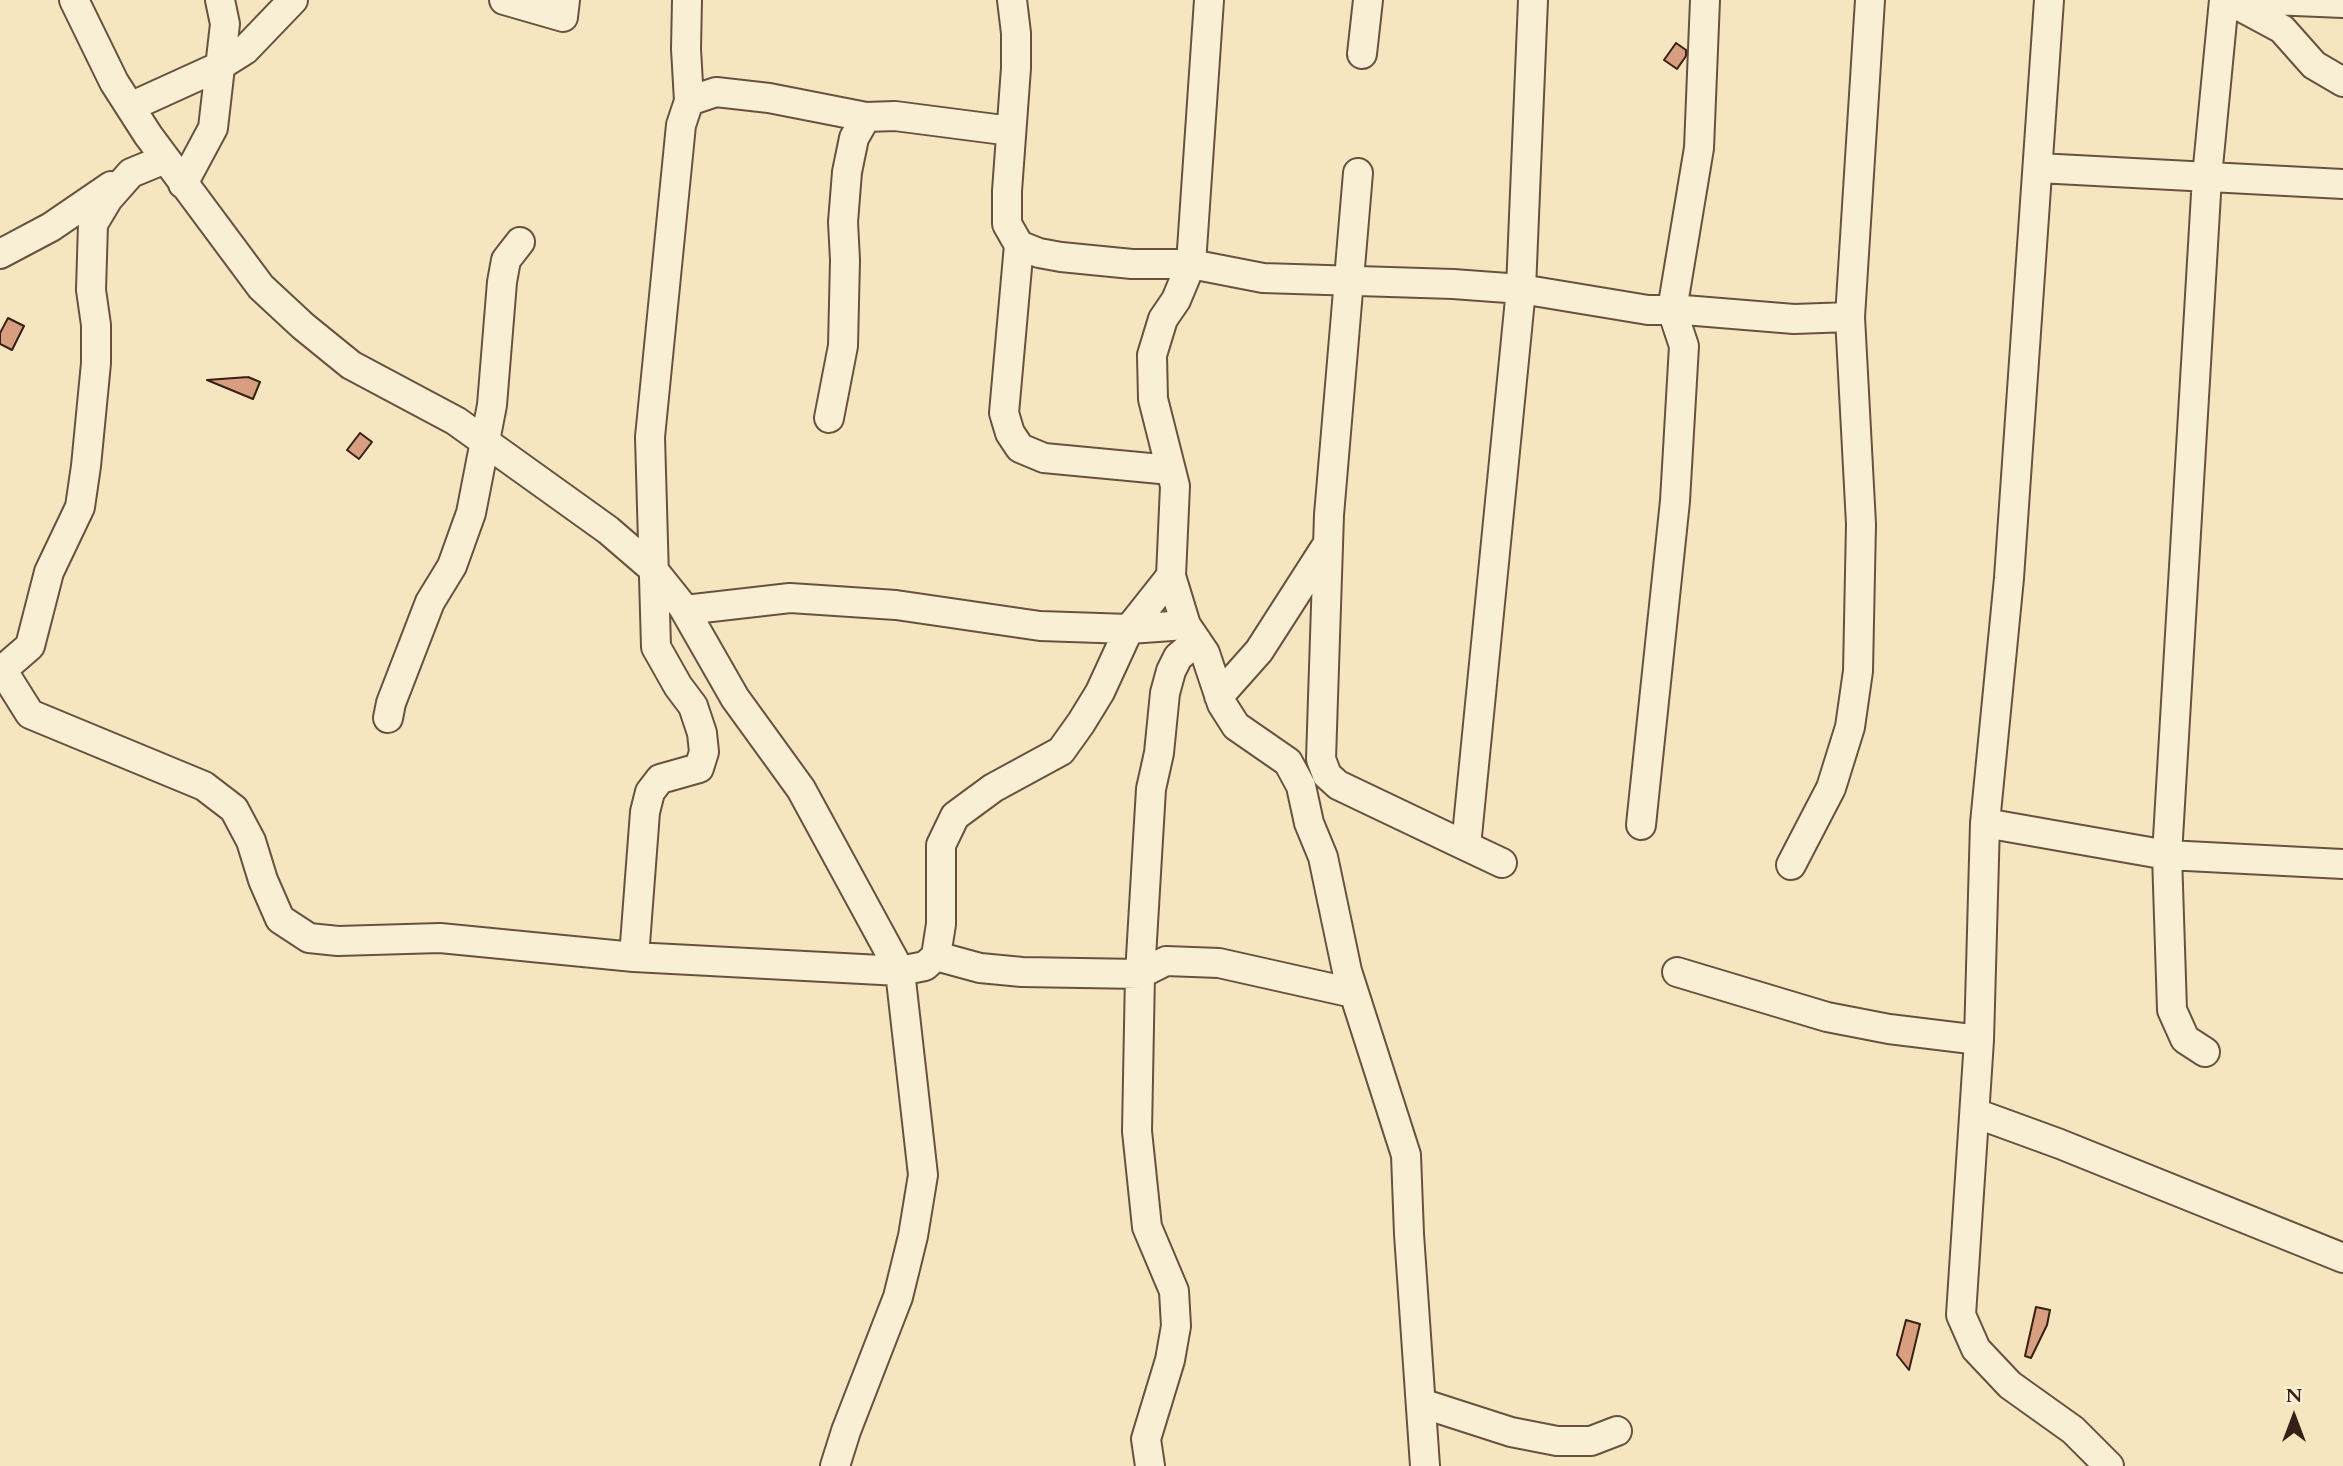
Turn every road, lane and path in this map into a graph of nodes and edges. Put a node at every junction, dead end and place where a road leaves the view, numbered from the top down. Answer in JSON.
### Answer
{"nodes":[{"id":1,"x":74,"y":0,"type":"edge"},
{"id":2,"x":220,"y":0,"type":"edge"},
{"id":3,"x":293,"y":0,"type":"edge"},
{"id":4,"x":504,"y":0,"type":"edge"},
{"id":5,"x":565,"y":0,"type":"edge"},
{"id":6,"x":687,"y":0,"type":"edge"},
{"id":7,"x":1012,"y":0,"type":"edge"},
{"id":8,"x":1209,"y":0,"type":"edge"},
{"id":9,"x":1368,"y":0,"type":"edge"},
{"id":10,"x":1534,"y":0,"type":"edge"},
{"id":11,"x":1705,"y":0,"type":"edge"},
{"id":12,"x":1870,"y":0,"type":"edge"},
{"id":13,"x":2049,"y":0,"type":"edge"},
{"id":14,"x":2226,"y":0,"type":"edge"},
{"id":15,"x":2273,"y":0,"type":"edge"},
{"id":16,"x":2343,"y":3,"type":"edge"},
{"id":17,"x":1362,"y":54,"type":"dead end"},
{"id":18,"x":222,"y":64,"type":"junction"},
{"id":19,"x":2343,"y":82,"type":"edge"},
{"id":20,"x":689,"y":101,"type":"junction"},
{"id":21,"x":131,"y":107,"type":"junction"},
{"id":22,"x":866,"y":117,"type":"junction"},
{"id":23,"x":1012,"y":131,"type":"junction"},
{"id":24,"x":165,"y":159,"type":"junction"},
{"id":25,"x":2038,"y":168,"type":"junction"},
{"id":26,"x":131,"y":173,"type":"junction"},
{"id":27,"x":1358,"y":173,"type":"dead end"},
{"id":28,"x":2207,"y":177,"type":"junction"},
{"id":29,"x":183,"y":184,"type":"junction"},
{"id":30,"x":2343,"y":184,"type":"edge"},
{"id":31,"x":520,"y":242,"type":"dead end"},
{"id":32,"x":1019,"y":245,"type":"junction"},
{"id":33,"x":0,"y":254,"type":"edge"},
{"id":34,"x":1191,"y":264,"type":"junction"},
{"id":35,"x":1349,"y":281,"type":"junction"},
{"id":36,"x":1521,"y":289,"type":"junction"},
{"id":37,"x":1672,"y":310,"type":"junction"},
{"id":38,"x":1850,"y":317,"type":"junction"},
{"id":39,"x":829,"y":418,"type":"dead end"},
{"id":40,"x":485,"y":441,"type":"junction"},
{"id":41,"x":1171,"y":470,"type":"junction"},
{"id":42,"x":1328,"y":545,"type":"junction"},
{"id":43,"x":654,"y":570,"type":"junction"},
{"id":44,"x":1171,"y":576,"type":"junction"},
{"id":45,"x":685,"y":610,"type":"junction"},
{"id":46,"x":1129,"y":629,"type":"junction"},
{"id":47,"x":1192,"y":633,"type":"junction"},
{"id":48,"x":1,"y":671,"type":"edge"},
{"id":49,"x":1219,"y":696,"type":"junction"},
{"id":50,"x":388,"y":718,"type":"dead end"},
{"id":51,"x":1327,"y":775,"type":"junction"},
{"id":52,"x":1301,"y":786,"type":"junction"},
{"id":53,"x":1985,"y":823,"type":"junction"},
{"id":54,"x":1641,"y":825,"type":"dead end"},
{"id":55,"x":1465,"y":846,"type":"junction"},
{"id":56,"x":2166,"y":855,"type":"junction"},
{"id":57,"x":1502,"y":863,"type":"dead end"},
{"id":58,"x":2343,"y":864,"type":"edge"},
{"id":59,"x":1791,"y":865,"type":"dead end"},
{"id":60,"x":936,"y":956,"type":"junction"},
{"id":61,"x":634,"y":957,"type":"junction"},
{"id":62,"x":900,"y":971,"type":"junction"},
{"id":63,"x":1676,"y":972,"type":"dead end"},
{"id":64,"x":1140,"y":974,"type":"junction"},
{"id":65,"x":1353,"y":993,"type":"junction"},
{"id":66,"x":1979,"y":1040,"type":"junction"},
{"id":67,"x":2205,"y":1052,"type":"dead end"},
{"id":68,"x":1975,"y":1113,"type":"junction"},
{"id":69,"x":2343,"y":1258,"type":"edge"},
{"id":70,"x":1421,"y":1403,"type":"junction"},
{"id":71,"x":1617,"y":1431,"type":"dead end"},
{"id":72,"x":835,"y":1466,"type":"edge"},
{"id":73,"x":1150,"y":1466,"type":"edge"},
{"id":74,"x":1425,"y":1466,"type":"edge"},
{"id":75,"x":2109,"y":1466,"type":"edge"}],
"edges":[{"from":1,"to":21,"type":"street"},
{"from":2,"to":18,"type":"street"},
{"from":3,"to":18,"type":"street"},
{"from":4,"to":5,"type":"street"},
{"from":6,"to":20,"type":"street"},
{"from":7,"to":23,"type":"street"},
{"from":8,"to":34,"type":"street"},
{"from":9,"to":17,"type":"street"},
{"from":10,"to":36,"type":"street"},
{"from":11,"to":37,"type":"street"},
{"from":12,"to":38,"type":"street"},
{"from":13,"to":25,"type":"street"},
{"from":14,"to":19,"type":"street"},
{"from":14,"to":28,"type":"street"},
{"from":15,"to":16,"type":"street"},
{"from":18,"to":21,"type":"street"},
{"from":18,"to":29,"type":"street"},
{"from":20,"to":22,"type":"street"},
{"from":20,"to":43,"type":"street"},
{"from":21,"to":24,"type":"street"},
{"from":22,"to":23,"type":"street"},
{"from":22,"to":39,"type":"street"},
{"from":23,"to":32,"type":"street"},
{"from":24,"to":26,"type":"street"},
{"from":24,"to":29,"type":"street"},
{"from":25,"to":28,"type":"street"},
{"from":25,"to":53,"type":"street"},
{"from":26,"to":33,"type":"street"},
{"from":26,"to":48,"type":"street"},
{"from":27,"to":35,"type":"street"},
{"from":28,"to":30,"type":"street"},
{"from":28,"to":56,"type":"street"},
{"from":29,"to":40,"type":"street"},
{"from":31,"to":40,"type":"street"},
{"from":32,"to":34,"type":"street"},
{"from":32,"to":41,"type":"street"},
{"from":34,"to":35,"type":"street"},
{"from":34,"to":41,"type":"street"},
{"from":35,"to":36,"type":"street"},
{"from":35,"to":42,"type":"street"},
{"from":36,"to":37,"type":"street"},
{"from":36,"to":55,"type":"street"},
{"from":37,"to":38,"type":"street"},
{"from":37,"to":54,"type":"street"},
{"from":38,"to":59,"type":"street"},
{"from":40,"to":43,"type":"street"},
{"from":40,"to":50,"type":"street"},
{"from":41,"to":44,"type":"street"},
{"from":42,"to":49,"type":"street"},
{"from":42,"to":51,"type":"street"},
{"from":43,"to":45,"type":"street"},
{"from":43,"to":61,"type":"street"},
{"from":44,"to":46,"type":"street"},
{"from":44,"to":47,"type":"street"},
{"from":45,"to":46,"type":"street"},
{"from":45,"to":62,"type":"street"},
{"from":46,"to":47,"type":"street"},
{"from":46,"to":60,"type":"street"},
{"from":47,"to":49,"type":"street"},
{"from":47,"to":64,"type":"street"},
{"from":48,"to":61,"type":"street"},
{"from":49,"to":52,"type":"street"},
{"from":51,"to":52,"type":"street"},
{"from":51,"to":55,"type":"street"},
{"from":52,"to":65,"type":"street"},
{"from":53,"to":56,"type":"street"},
{"from":53,"to":66,"type":"street"},
{"from":55,"to":57,"type":"street"},
{"from":56,"to":58,"type":"street"},
{"from":56,"to":67,"type":"street"},
{"from":60,"to":62,"type":"street"},
{"from":60,"to":64,"type":"street"},
{"from":61,"to":62,"type":"street"},
{"from":62,"to":72,"type":"street"},
{"from":63,"to":66,"type":"street"},
{"from":64,"to":65,"type":"street"},
{"from":64,"to":73,"type":"street"},
{"from":65,"to":70,"type":"street"},
{"from":66,"to":68,"type":"street"},
{"from":68,"to":69,"type":"street"},
{"from":68,"to":75,"type":"street"},
{"from":70,"to":71,"type":"street"},
{"from":70,"to":74,"type":"street"}]}
